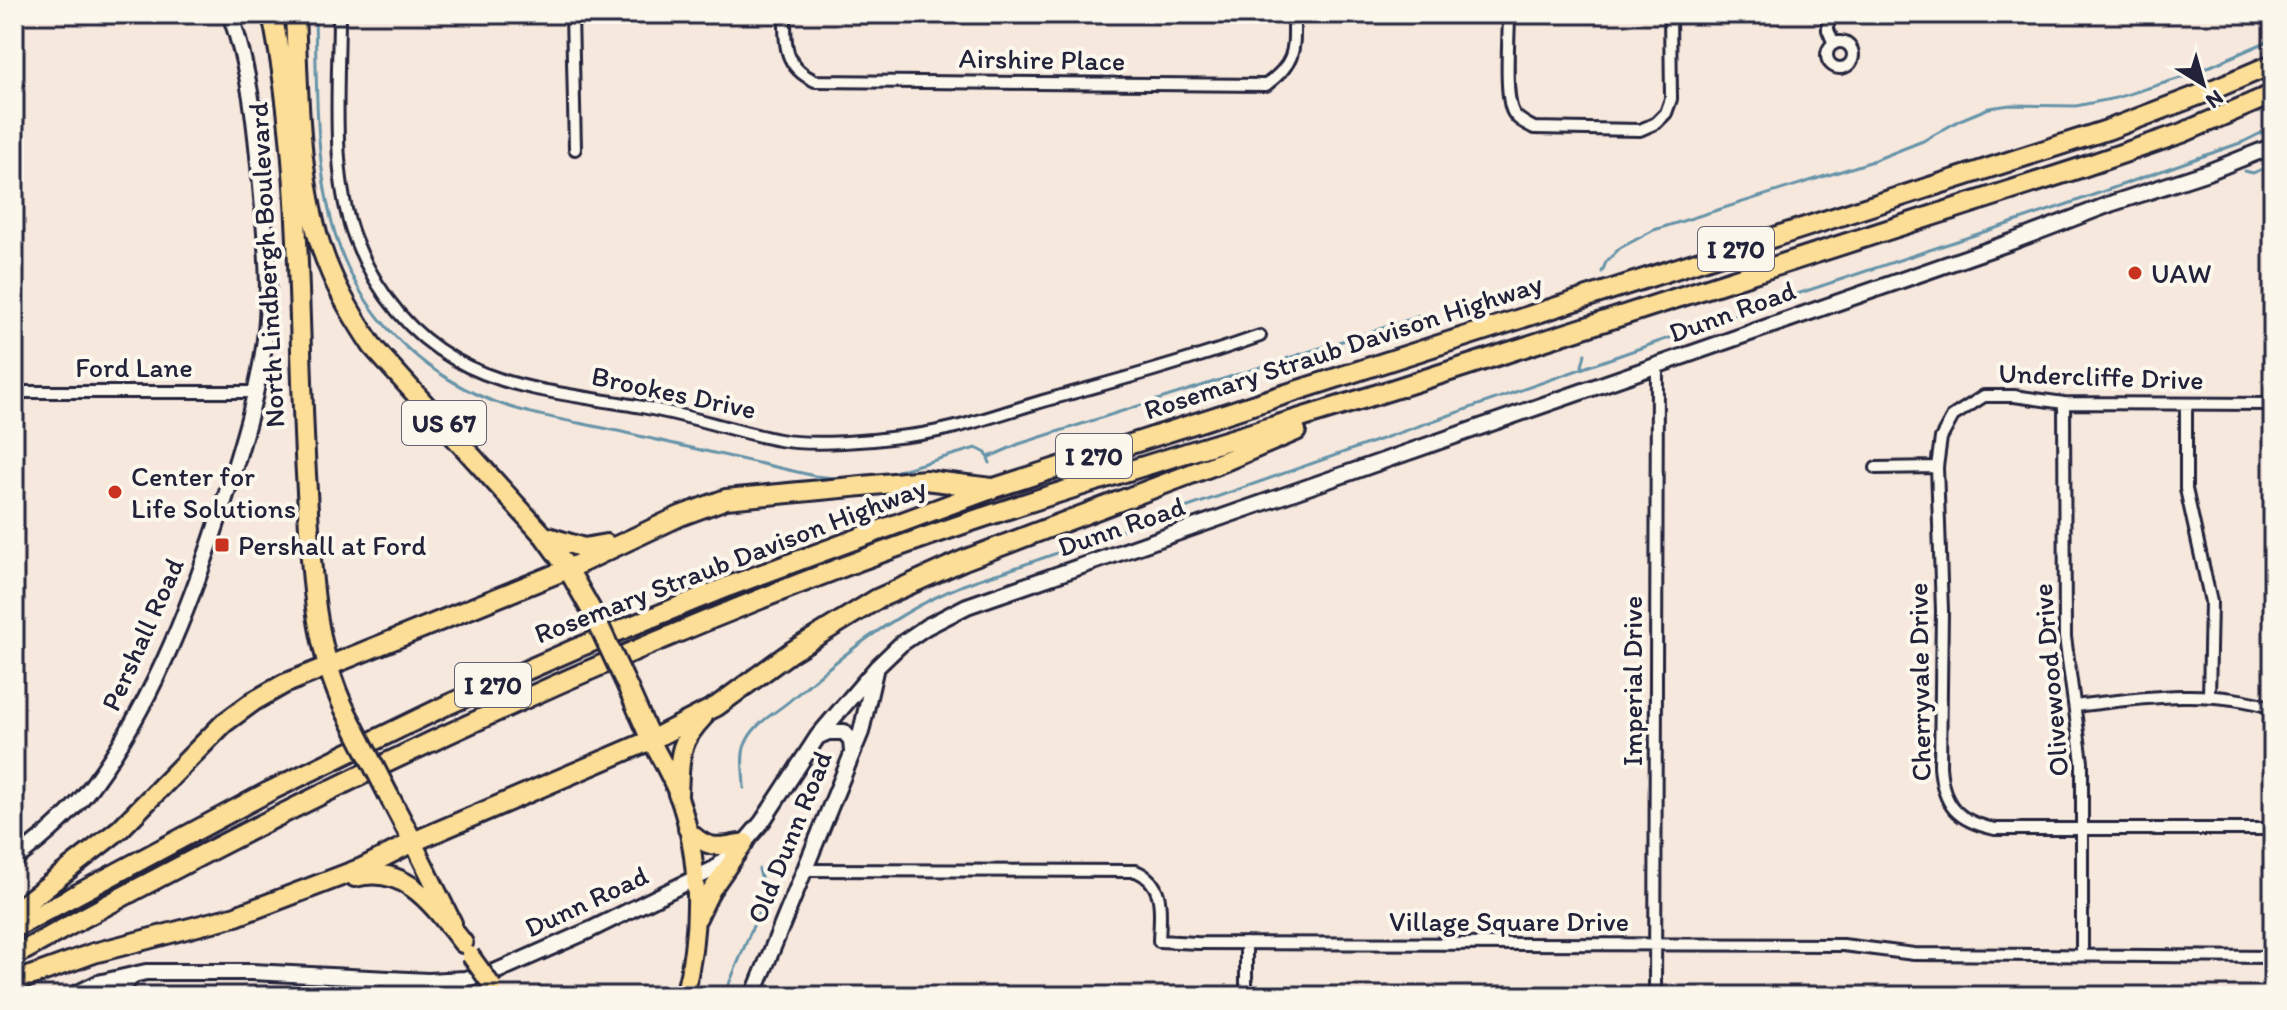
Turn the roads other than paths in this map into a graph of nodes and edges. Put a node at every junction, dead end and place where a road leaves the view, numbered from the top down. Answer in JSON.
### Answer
{"nodes":[{"id":1,"x":230,"y":14,"type":"edge"},
{"id":2,"x":272,"y":14,"type":"edge"},
{"id":3,"x":295,"y":14,"type":"edge"},
{"id":4,"x":339,"y":14,"type":"edge"},
{"id":5,"x":572,"y":14,"type":"edge"},
{"id":6,"x":785,"y":14,"type":"edge"},
{"id":7,"x":1294,"y":14,"type":"edge"},
{"id":8,"x":1509,"y":14,"type":"edge"},
{"id":9,"x":1670,"y":14,"type":"edge"},
{"id":10,"x":1828,"y":14,"type":"edge"},
{"id":11,"x":1834,"y":44,"type":"dead end"},
{"id":12,"x":2273,"y":64,"type":"edge"},
{"id":13,"x":2273,"y":94,"type":"edge"},
{"id":14,"x":2273,"y":146,"type":"edge"},
{"id":15,"x":575,"y":149,"type":"dead end"},
{"id":16,"x":1260,"y":336,"type":"dead end"},
{"id":17,"x":1657,"y":366,"type":"junction"},
{"id":18,"x":1398,"y":388,"type":"junction"},
{"id":19,"x":14,"y":392,"type":"edge"},
{"id":20,"x":255,"y":392,"type":"junction"},
{"id":21,"x":2064,"y":403,"type":"junction"},
{"id":22,"x":2186,"y":404,"type":"junction"},
{"id":23,"x":2273,"y":404,"type":"edge"},
{"id":24,"x":1937,"y":467,"type":"junction"},
{"id":25,"x":1876,"y":468,"type":"dead end"},
{"id":26,"x":994,"y":488,"type":"junction"},
{"id":27,"x":639,"y":535,"type":"junction"},
{"id":28,"x":544,"y":536,"type":"junction"},
{"id":29,"x":568,"y":569,"type":"junction"},
{"id":30,"x":326,"y":666,"type":"junction"},
{"id":31,"x":877,"y":667,"type":"junction"},
{"id":32,"x":2209,"y":697,"type":"junction"},
{"id":33,"x":847,"y":700,"type":"junction"},
{"id":34,"x":2075,"y":706,"type":"junction"},
{"id":35,"x":2273,"y":708,"type":"edge"},
{"id":36,"x":710,"y":710,"type":"junction"},
{"id":37,"x":686,"y":722,"type":"junction"},
{"id":38,"x":861,"y":732,"type":"junction"},
{"id":39,"x":818,"y":736,"type":"junction"},
{"id":40,"x":651,"y":740,"type":"junction"},
{"id":41,"x":852,"y":751,"type":"junction"},
{"id":42,"x":678,"y":794,"type":"junction"},
{"id":43,"x":687,"y":829,"type":"junction"},
{"id":44,"x":2081,"y":829,"type":"junction"},
{"id":45,"x":2273,"y":829,"type":"edge"},
{"id":46,"x":413,"y":842,"type":"junction"},
{"id":47,"x":745,"y":842,"type":"junction"},
{"id":48,"x":14,"y":860,"type":"edge"},
{"id":49,"x":803,"y":870,"type":"junction"},
{"id":50,"x":696,"y":879,"type":"junction"},
{"id":51,"x":295,"y":894,"type":"junction"},
{"id":52,"x":14,"y":912,"type":"edge"},
{"id":53,"x":696,"y":922,"type":"junction"},
{"id":54,"x":14,"y":928,"type":"edge"},
{"id":55,"x":1246,"y":943,"type":"junction"},
{"id":56,"x":1655,"y":946,"type":"junction"},
{"id":57,"x":466,"y":949,"type":"junction"},
{"id":58,"x":2082,"y":954,"type":"junction"},
{"id":59,"x":14,"y":956,"type":"edge"},
{"id":60,"x":2273,"y":957,"type":"edge"},
{"id":61,"x":135,"y":974,"type":"junction"},
{"id":62,"x":14,"y":982,"type":"edge"},
{"id":63,"x":101,"y":990,"type":"edge"},
{"id":64,"x":497,"y":992,"type":"edge"},
{"id":65,"x":72,"y":996,"type":"edge"},
{"id":66,"x":116,"y":996,"type":"edge"},
{"id":67,"x":684,"y":996,"type":"edge"},
{"id":68,"x":753,"y":996,"type":"edge"},
{"id":69,"x":1246,"y":996,"type":"edge"},
{"id":70,"x":1655,"y":996,"type":"edge"}],
"edges":[{"from":1,"to":20,"type":"street","name":"Pershall Road"},
{"from":2,"to":30,"type":"highway","name":"North Lindbergh Boulevard"},
{"from":3,"to":28,"type":"highway","name":"North Lindbergh Boulevard","number":"US 67"},
{"from":4,"to":16,"type":"street","name":"Brookes Drive"},
{"from":5,"to":15,"type":"street"},
{"from":6,"to":7,"type":"street","name":"Airshire Place"},
{"from":8,"to":9,"type":"street"},
{"from":10,"to":11,"type":"street"},
{"from":12,"to":26,"type":"highway","name":"Rosemary Straub Davison Highway","number":"I 270"},
{"from":13,"to":18,"type":"highway","name":"Rosemary Straub Davison Highway","number":"I 270"},
{"from":14,"to":17,"type":"street","name":"Dunn Road"},
{"from":17,"to":31,"type":"street","name":"Dunn Road"},
{"from":17,"to":56,"type":"street","name":"Imperial Drive"},
{"from":18,"to":36,"type":"highway"},
{"from":18,"to":59,"type":"highway","name":"Rosemary Straub Davison Highway","number":"I 270"},
{"from":19,"to":20,"type":"street","name":"Ford Lane"},
{"from":20,"to":48,"type":"street","name":"Pershall Road"},
{"from":21,"to":22,"type":"street","name":"Undercliffe Drive"},
{"from":21,"to":24,"type":"street","name":"Undercliffe Drive"},
{"from":21,"to":34,"type":"street","name":"Olivewood Drive"},
{"from":22,"to":23,"type":"street","name":"Undercliffe Drive"},
{"from":22,"to":32,"type":"street"},
{"from":24,"to":25,"type":"street"},
{"from":24,"to":44,"type":"street","name":"Cherryvale Drive"},
{"from":26,"to":27,"type":"highway"},
{"from":26,"to":54,"type":"highway","name":"Rosemary Straub Davison Highway","number":"I 270"},
{"from":27,"to":28,"type":"highway"},
{"from":27,"to":29,"type":"highway"},
{"from":28,"to":29,"type":"highway","name":"North Lindbergh Boulevard","number":"US 67"},
{"from":29,"to":30,"type":"highway"},
{"from":29,"to":40,"type":"highway","name":"North Lindbergh Boulevard","number":"US 67","bridge":true},
{"from":30,"to":46,"type":"highway","name":"North Lindbergh Boulevard","bridge":true},
{"from":30,"to":52,"type":"highway"},
{"from":31,"to":33,"type":"street","name":"Dunn Road"},
{"from":31,"to":38,"type":"street"},
{"from":32,"to":34,"type":"street"},
{"from":32,"to":35,"type":"street"},
{"from":33,"to":38,"type":"street","name":"Old Dunn Road"},
{"from":33,"to":39,"type":"street","name":"Dunn Road"},
{"from":34,"to":44,"type":"street","name":"Olivewood Drive"},
{"from":36,"to":37,"type":"highway"},
{"from":36,"to":42,"type":"highway"},
{"from":37,"to":40,"type":"highway"},
{"from":37,"to":42,"type":"highway"},
{"from":38,"to":41,"type":"street","name":"Old Dunn Road"},
{"from":39,"to":41,"type":"street"},
{"from":39,"to":47,"type":"street","name":"Dunn Road"},
{"from":40,"to":42,"type":"main road","name":"North Lindbergh Boulevard","number":"US 67"},
{"from":40,"to":46,"type":"highway"},
{"from":41,"to":49,"type":"street","name":"Old Dunn Road"},
{"from":42,"to":43,"type":"main road","name":"North Lindbergh Boulevard","number":"US 67"},
{"from":43,"to":47,"type":"main road"},
{"from":43,"to":50,"type":"main road","name":"North Lindbergh Boulevard","number":"US 67"},
{"from":44,"to":45,"type":"street","name":"Cherryvale Drive"},
{"from":44,"to":58,"type":"street","name":"Olivewood Drive"},
{"from":46,"to":51,"type":"highway"},
{"from":46,"to":57,"type":"main road","name":"North Lindbergh Boulevard"},
{"from":47,"to":50,"type":"street","name":"Dunn Road"},
{"from":47,"to":53,"type":"main road"},
{"from":49,"to":55,"type":"street","name":"Village Square Drive"},
{"from":49,"to":68,"type":"street","name":"Old Dunn Road"},
{"from":50,"to":53,"type":"main road","name":"North Lindbergh Boulevard","number":"US 67"},
{"from":50,"to":61,"type":"street","name":"Dunn Road"},
{"from":51,"to":57,"type":"highway"},
{"from":51,"to":62,"type":"highway"},
{"from":53,"to":67,"type":"main road","name":"North Lindbergh Boulevard","number":"US 67"},
{"from":55,"to":56,"type":"street","name":"Village Square Drive"},
{"from":55,"to":69,"type":"street"},
{"from":56,"to":58,"type":"street","name":"Village Square Drive"},
{"from":56,"to":70,"type":"street","name":"Imperial Drive"},
{"from":57,"to":64,"type":"main road","name":"North Lindbergh Boulevard","bridge":true},
{"from":58,"to":60,"type":"street","name":"Village Square Drive"},
{"from":61,"to":63,"type":"street","name":"Dunn Road"},
{"from":61,"to":66,"type":"street"},
{"from":63,"to":65,"type":"street","name":"Dunn Road"}]}
